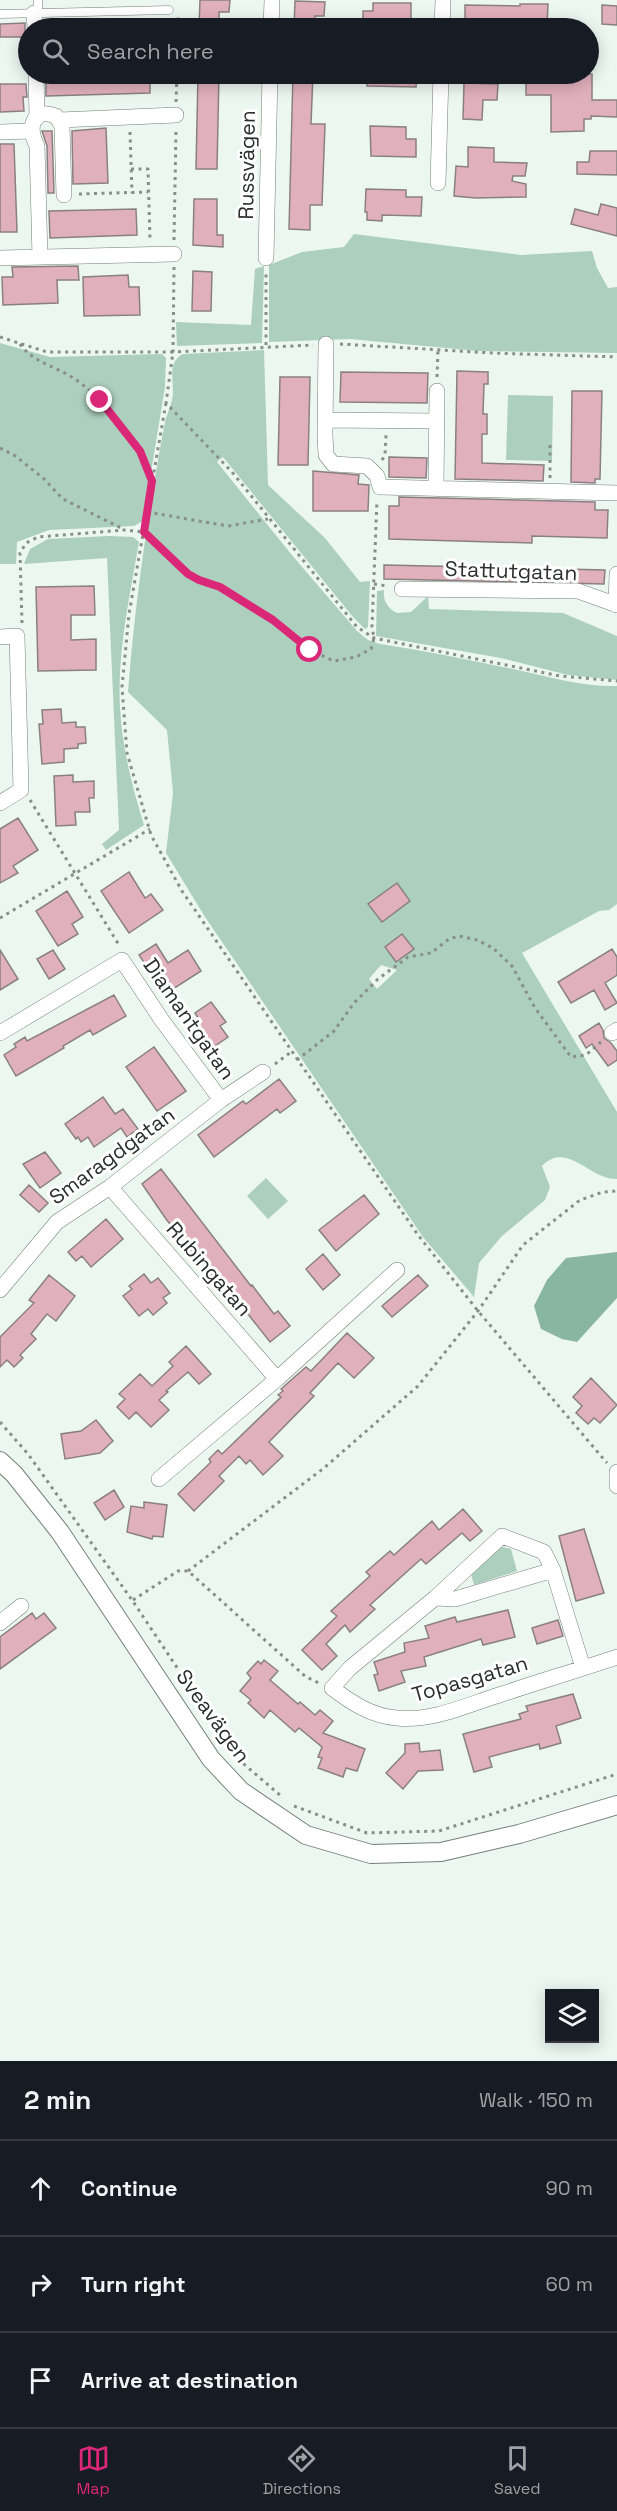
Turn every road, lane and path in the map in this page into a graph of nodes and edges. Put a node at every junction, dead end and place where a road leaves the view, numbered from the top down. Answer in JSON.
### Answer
{"nodes":[{"id":1,"x":272,"y":0,"type":"edge"},
{"id":2,"x":443,"y":0,"type":"edge"},
{"id":3,"x":169,"y":10,"type":"dead end"},
{"id":4,"x":0,"y":14,"type":"edge"},
{"id":5,"x":36,"y":14,"type":"edge"},
{"id":6,"x":271,"y":18,"type":"edge"},
{"id":7,"x":442,"y":18,"type":"edge"},
{"id":8,"x":36,"y":84,"type":"edge"},
{"id":9,"x":177,"y":84,"type":"edge"},
{"id":10,"x":270,"y":84,"type":"edge"},
{"id":11,"x":441,"y":84,"type":"edge"},
{"id":12,"x":176,"y":114,"type":"junction"},
{"id":13,"x":130,"y":117,"type":"junction"},
{"id":14,"x":60,"y":120,"type":"junction"},
{"id":15,"x":34,"y":124,"type":"junction"},
{"id":16,"x":0,"y":132,"type":"edge"},
{"id":17,"x":131,"y":169,"type":"junction"},
{"id":18,"x":438,"y":183,"type":"dead end"},
{"id":19,"x":148,"y":192,"type":"junction"},
{"id":20,"x":132,"y":193,"type":"junction"},
{"id":21,"x":64,"y":195,"type":"joint"},
{"id":22,"x":174,"y":254,"type":"junction"},
{"id":23,"x":150,"y":255,"type":"junction"},
{"id":24,"x":40,"y":257,"type":"junction"},
{"id":25,"x":0,"y":258,"type":"edge"},
{"id":26,"x":266,"y":258,"type":"joint"},
{"id":27,"x":0,"y":337,"type":"edge"},
{"id":28,"x":20,"y":344,"type":"junction"},
{"id":29,"x":327,"y":344,"type":"junction"},
{"id":30,"x":266,"y":345,"type":"junction"},
{"id":31,"x":438,"y":350,"type":"junction"},
{"id":32,"x":172,"y":352,"type":"junction"},
{"id":33,"x":617,"y":357,"type":"edge"},
{"id":34,"x":437,"y":391,"type":"joint"},
{"id":35,"x":166,"y":403,"type":"junction"},
{"id":36,"x":325,"y":420,"type":"junction"},
{"id":37,"x":386,"y":421,"type":"junction"},
{"id":38,"x":436,"y":421,"type":"junction"},
{"id":39,"x":550,"y":441,"type":"dead end"},
{"id":40,"x":0,"y":448,"type":"edge"},
{"id":41,"x":152,"y":481,"type":"junction"},
{"id":42,"x":378,"y":482,"type":"junction"},
{"id":43,"x":436,"y":489,"type":"junction"},
{"id":44,"x":550,"y":492,"type":"junction"},
{"id":45,"x":617,"y":493,"type":"edge"},
{"id":46,"x":147,"y":512,"type":"junction"},
{"id":47,"x":268,"y":519,"type":"junction"},
{"id":48,"x":124,"y":530,"type":"junction"},
{"id":49,"x":144,"y":532,"type":"junction"},
{"id":50,"x":617,"y":574,"type":"edge"},
{"id":51,"x":402,"y":588,"type":"dead end"},
{"id":52,"x":617,"y":605,"type":"edge"},
{"id":53,"x":17,"y":636,"type":"junction"},
{"id":54,"x":0,"y":637,"type":"edge"},
{"id":55,"x":374,"y":638,"type":"junction"},
{"id":56,"x":617,"y":681,"type":"edge"},
{"id":57,"x":21,"y":790,"type":"junction"},
{"id":58,"x":0,"y":803,"type":"edge"},
{"id":59,"x":150,"y":829,"type":"junction"},
{"id":60,"x":74,"y":873,"type":"junction"},
{"id":61,"x":0,"y":918,"type":"edge"},
{"id":62,"x":122,"y":960,"type":"junction"},
{"id":63,"x":614,"y":1032,"type":"edge"},
{"id":64,"x":0,"y":1033,"type":"edge"},
{"id":65,"x":292,"y":1052,"type":"junction"},
{"id":66,"x":297,"y":1060,"type":"junction"},
{"id":67,"x":263,"y":1072,"type":"joint"},
{"id":68,"x":221,"y":1100,"type":"junction"},
{"id":69,"x":110,"y":1186,"type":"junction"},
{"id":70,"x":617,"y":1191,"type":"edge"},
{"id":71,"x":397,"y":1270,"type":"dead end"},
{"id":72,"x":0,"y":1288,"type":"edge"},
{"id":73,"x":478,"y":1311,"type":"junction"},
{"id":74,"x":277,"y":1379,"type":"junction"},
{"id":75,"x":0,"y":1422,"type":"edge"},
{"id":76,"x":0,"y":1461,"type":"edge"},
{"id":77,"x":617,"y":1477,"type":"edge"},
{"id":78,"x":159,"y":1479,"type":"dead end"},
{"id":79,"x":553,"y":1570,"type":"junction"},
{"id":80,"x":188,"y":1571,"type":"junction"},
{"id":81,"x":435,"y":1598,"type":"junction"},
{"id":82,"x":132,"y":1600,"type":"junction"},
{"id":83,"x":21,"y":1606,"type":"dead end"},
{"id":84,"x":0,"y":1623,"type":"edge"},
{"id":85,"x":617,"y":1657,"type":"edge"},
{"id":86,"x":583,"y":1668,"type":"junction"},
{"id":87,"x":332,"y":1688,"type":"junction"},
{"id":88,"x":617,"y":1774,"type":"edge"},
{"id":89,"x":282,"y":1797,"type":"dead end"},
{"id":90,"x":291,"y":1804,"type":"dead end"},
{"id":91,"x":617,"y":1805,"type":"edge"}],
"edges":[{"from":1,"to":6,"type":"street"},
{"from":2,"to":7,"type":"street"},
{"from":3,"to":5,"type":"lane"},
{"from":4,"to":5,"type":"lane"},
{"from":8,"to":15,"type":"street"},
{"from":9,"to":12,"type":"path"},
{"from":10,"to":26,"type":"street","name":"Russvägen"},
{"from":11,"to":18,"type":"street"},
{"from":12,"to":13,"type":"street"},
{"from":12,"to":22,"type":"path"},
{"from":13,"to":14,"type":"street"},
{"from":13,"to":17,"type":"path"},
{"from":14,"to":15,"type":"street"},
{"from":14,"to":21,"type":"street"},
{"from":15,"to":16,"type":"street"},
{"from":15,"to":24,"type":"street"},
{"from":17,"to":19,"type":"path"},
{"from":17,"to":20,"type":"path"},
{"from":19,"to":20,"type":"path"},
{"from":19,"to":23,"type":"path"},
{"from":20,"to":21,"type":"path"},
{"from":22,"to":23,"type":"street"},
{"from":22,"to":32,"type":"path"},
{"from":23,"to":24,"type":"street"},
{"from":24,"to":25,"type":"street"},
{"from":26,"to":30,"type":"path"},
{"from":27,"to":28,"type":"path"},
{"from":28,"to":32,"type":"path"},
{"from":28,"to":41,"type":"path"},
{"from":29,"to":30,"type":"path"},
{"from":29,"to":31,"type":"path"},
{"from":29,"to":36,"type":"street"},
{"from":30,"to":32,"type":"path"},
{"from":31,"to":33,"type":"path"},
{"from":31,"to":34,"type":"path"},
{"from":32,"to":35,"type":"path"},
{"from":34,"to":38,"type":"street"},
{"from":35,"to":41,"type":"path"},
{"from":35,"to":47,"type":"path"},
{"from":36,"to":37,"type":"street"},
{"from":36,"to":42,"type":"street"},
{"from":37,"to":38,"type":"street"},
{"from":37,"to":42,"type":"path"},
{"from":38,"to":43,"type":"street"},
{"from":39,"to":44,"type":"path"},
{"from":40,"to":48,"type":"path"},
{"from":41,"to":46,"type":"path"},
{"from":42,"to":43,"type":"street"},
{"from":42,"to":55,"type":"path"},
{"from":43,"to":44,"type":"street"},
{"from":44,"to":45,"type":"street"},
{"from":46,"to":47,"type":"path"},
{"from":46,"to":49,"type":"path"},
{"from":47,"to":55,"type":"path"},
{"from":48,"to":49,"type":"path"},
{"from":48,"to":53,"type":"path"},
{"from":49,"to":55,"type":"path"},
{"from":49,"to":59,"type":"path"},
{"from":50,"to":52,"type":"street"},
{"from":51,"to":52,"type":"street","name":"Stattutgatan"},
{"from":53,"to":54,"type":"street"},
{"from":53,"to":57,"type":"street"},
{"from":55,"to":56,"type":"path"},
{"from":57,"to":58,"type":"street"},
{"from":57,"to":60,"type":"path"},
{"from":59,"to":60,"type":"path"},
{"from":59,"to":65,"type":"path"},
{"from":60,"to":61,"type":"path"},
{"from":60,"to":62,"type":"path"},
{"from":62,"to":64,"type":"street","name":"Diamantgatan"},
{"from":62,"to":68,"type":"street","name":"Diamantgatan"},
{"from":63,"to":66,"type":"path"},
{"from":65,"to":66,"type":"path"},
{"from":65,"to":67,"type":"path"},
{"from":66,"to":73,"type":"path"},
{"from":67,"to":68,"type":"street","name":"Smaragdgatan"},
{"from":68,"to":69,"type":"street","name":"Smaragdgatan"},
{"from":69,"to":72,"type":"street","name":"Smaragdgatan"},
{"from":69,"to":74,"type":"street","name":"Rubingatan"},
{"from":70,"to":73,"type":"path"},
{"from":71,"to":74,"type":"street"},
{"from":73,"to":77,"type":"path"},
{"from":73,"to":80,"type":"path"},
{"from":74,"to":78,"type":"street"},
{"from":75,"to":82,"type":"path"},
{"from":76,"to":91,"type":"street","name":"Sveavägen"},
{"from":79,"to":81,"type":"street"},
{"from":79,"to":81,"type":"street"},
{"from":79,"to":86,"type":"street"},
{"from":80,"to":82,"type":"path"},
{"from":80,"to":87,"type":"path"},
{"from":81,"to":87,"type":"street"},
{"from":82,"to":89,"type":"path"},
{"from":83,"to":84,"type":"street"},
{"from":85,"to":86,"type":"street","name":"Topasgatan"},
{"from":86,"to":87,"type":"street","name":"Topasgatan"},
{"from":88,"to":90,"type":"path"}]}
